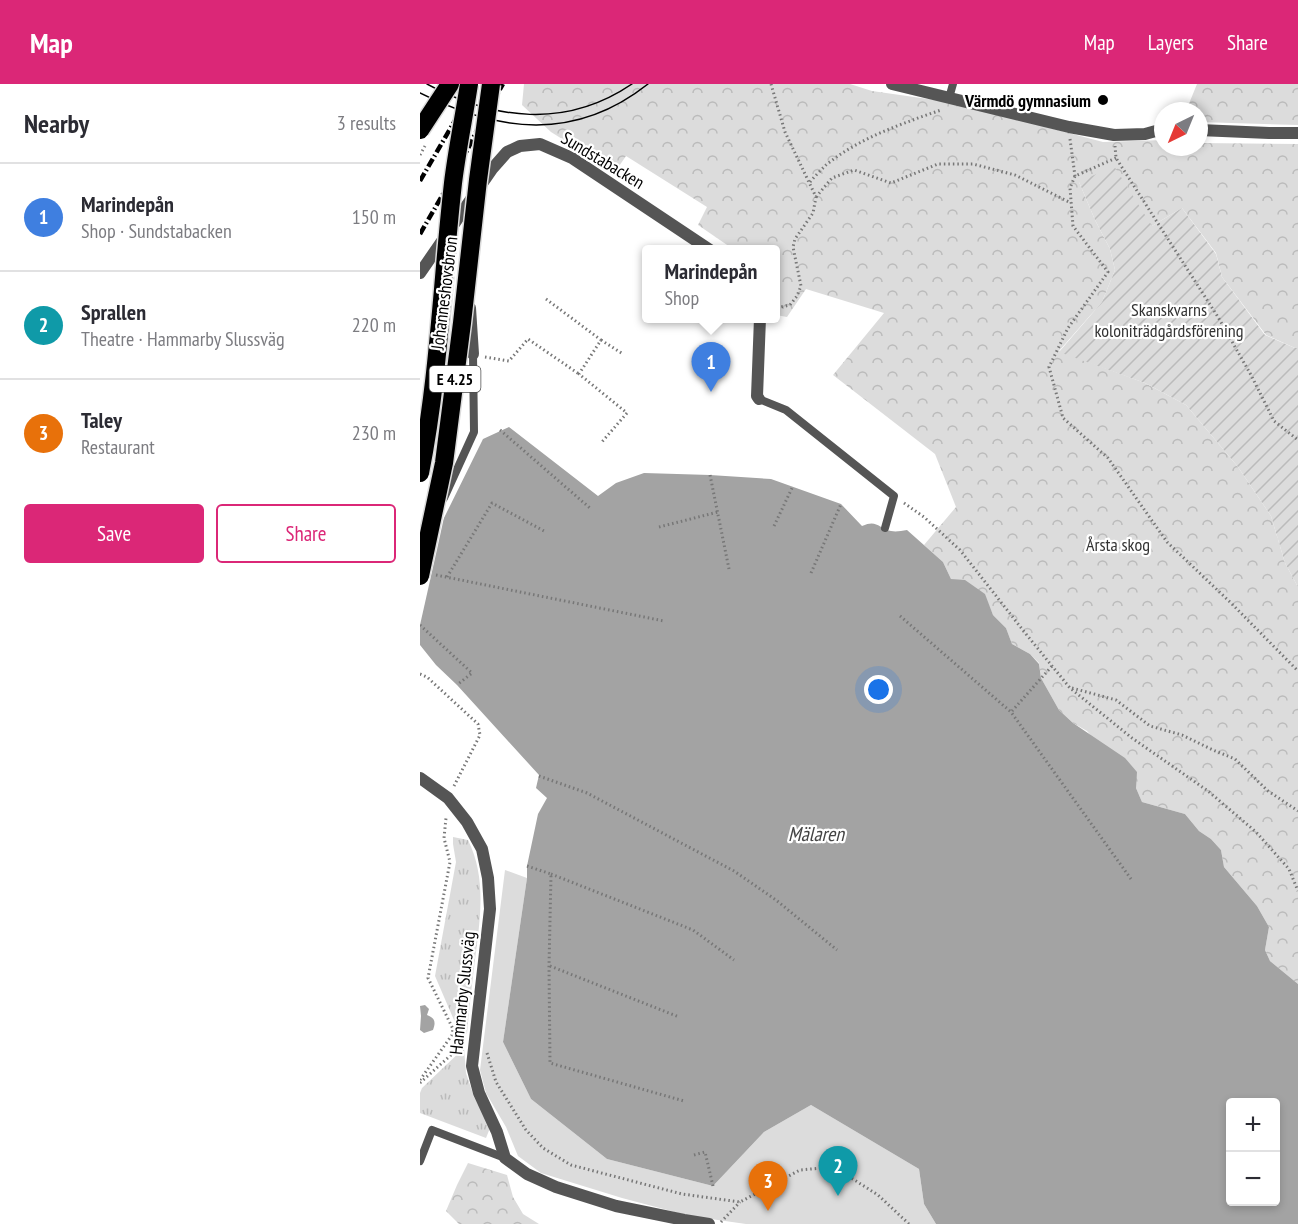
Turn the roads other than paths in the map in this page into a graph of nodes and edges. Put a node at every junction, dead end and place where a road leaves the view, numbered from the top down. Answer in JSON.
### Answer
{"nodes":[{"id":1,"x":450,"y":84,"type":"edge"},
{"id":2,"x":458,"y":84,"type":"edge"},
{"id":3,"x":469,"y":84,"type":"edge"},
{"id":4,"x":491,"y":84,"type":"edge"},
{"id":5,"x":500,"y":84,"type":"edge"},
{"id":6,"x":892,"y":84,"type":"edge"},
{"id":7,"x":953,"y":84,"type":"edge"},
{"id":8,"x":949,"y":98,"type":"junction"},
{"id":9,"x":420,"y":130,"type":"edge"},
{"id":10,"x":1154,"y":131,"type":"edge"},
{"id":11,"x":1208,"y":131,"type":"edge"},
{"id":12,"x":1298,"y":133,"type":"edge"},
{"id":13,"x":478,"y":180,"type":"junction"},
{"id":14,"x":453,"y":182,"type":"junction"},
{"id":15,"x":442,"y":244,"type":"junction"},
{"id":16,"x":704,"y":245,"type":"edge"},
{"id":17,"x":420,"y":273,"type":"edge"},
{"id":18,"x":760,"y":323,"type":"edge"},
{"id":19,"x":473,"y":354,"type":"joint"},
{"id":20,"x":759,"y":399,"type":"joint"},
{"id":21,"x":420,"y":473,"type":"edge"},
{"id":22,"x":885,"y":528,"type":"dead end"},
{"id":23,"x":420,"y":543,"type":"edge"},
{"id":24,"x":424,"y":574,"type":"edge"},
{"id":25,"x":420,"y":778,"type":"edge"},
{"id":26,"x":505,"y":1158,"type":"junction"},
{"id":27,"x":420,"y":1161,"type":"edge"},
{"id":28,"x":709,"y":1224,"type":"edge"}],
"edges":[{"from":1,"to":9,"type":"highway","bridge":true},
{"from":2,"to":14,"type":"highway","bridge":true},
{"from":3,"to":14,"type":"highway","name":"Johanneshovsbron","number":"E 4.25","bridge":true},
{"from":4,"to":13,"type":"highway","name":"Johanneshovsbron","number":"E 4.25","bridge":true},
{"from":5,"to":13,"type":"highway","bridge":true},
{"from":6,"to":8,"type":"street"},
{"from":7,"to":8,"type":"lane"},
{"from":8,"to":10,"type":"street"},
{"from":11,"to":12,"type":"street"},
{"from":13,"to":24,"type":"highway","name":"Johanneshovsbron","number":"E 4.25","bridge":true},
{"from":14,"to":21,"type":"highway","name":"Johanneshovsbron","number":"E 4.25","bridge":true},
{"from":15,"to":16,"type":"street","name":"Sundstabacken"},
{"from":15,"to":17,"type":"street","name":"Sundstabacken"},
{"from":15,"to":19,"type":"street"},
{"from":18,"to":20,"type":"street"},
{"from":19,"to":23,"type":"lane"},
{"from":20,"to":22,"type":"lane"},
{"from":25,"to":26,"type":"street","name":"Hammarby Slussväg"},
{"from":26,"to":27,"type":"lane"},
{"from":26,"to":28,"type":"street"}]}
